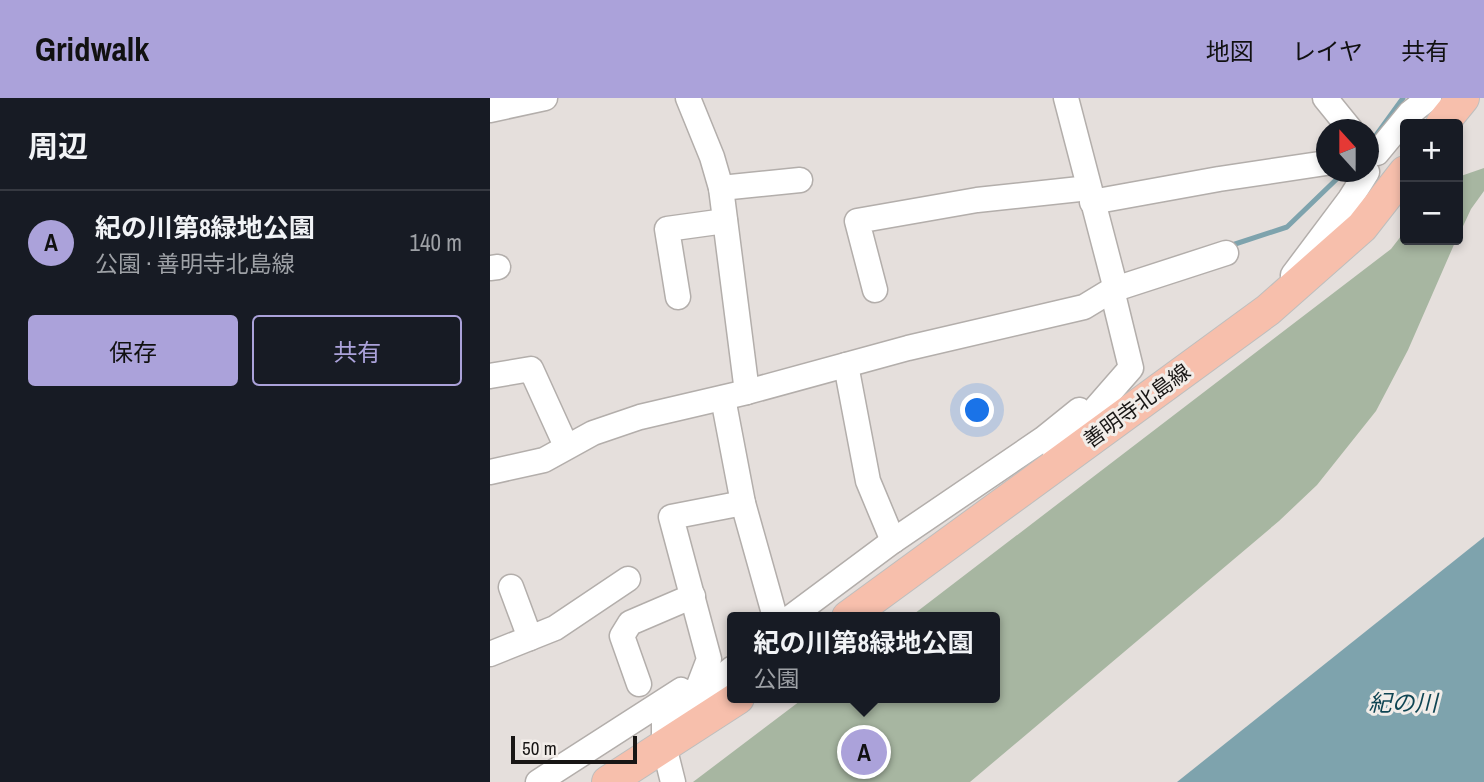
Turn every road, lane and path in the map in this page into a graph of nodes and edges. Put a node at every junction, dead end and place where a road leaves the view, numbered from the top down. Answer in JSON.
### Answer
{"nodes":[{"id":1,"x":545,"y":98,"type":"edge"},
{"id":2,"x":688,"y":98,"type":"edge"},
{"id":3,"x":1066,"y":98,"type":"edge"},
{"id":4,"x":1325,"y":98,"type":"edge"},
{"id":5,"x":1429,"y":98,"type":"edge"},
{"id":6,"x":1463,"y":98,"type":"edge"},
{"id":7,"x":490,"y":110,"type":"edge"},
{"id":8,"x":1342,"y":119,"type":"edge"},
{"id":9,"x":1446,"y":119,"type":"edge"},
{"id":10,"x":1379,"y":149,"type":"edge"},
{"id":11,"x":1316,"y":164,"type":"edge"},
{"id":12,"x":1400,"y":178,"type":"edge"},
{"id":13,"x":800,"y":180,"type":"dead end"},
{"id":14,"x":1359,"y":182,"type":"edge"},
{"id":15,"x":721,"y":188,"type":"junction"},
{"id":16,"x":1091,"y":195,"type":"junction"},
{"id":17,"x":725,"y":221,"type":"junction"},
{"id":18,"x":1226,"y":253,"type":"dead end"},
{"id":19,"x":1113,"y":285,"type":"junction"},
{"id":20,"x":875,"y":290,"type":"dead end"},
{"id":21,"x":678,"y":297,"type":"dead end"},
{"id":22,"x":1268,"y":310,"type":"junction"},
{"id":23,"x":846,"y":365,"type":"junction"},
{"id":24,"x":1131,"y":368,"type":"junction"},
{"id":25,"x":490,"y":376,"type":"edge"},
{"id":26,"x":729,"y":400,"type":"junction"},
{"id":27,"x":566,"y":446,"type":"junction"},
{"id":28,"x":490,"y":472,"type":"edge"},
{"id":29,"x":1023,"y":489,"type":"junction"},
{"id":30,"x":743,"y":503,"type":"junction"},
{"id":31,"x":893,"y":541,"type":"junction"},
{"id":32,"x":628,"y":579,"type":"dead end"},
{"id":33,"x":511,"y":587,"type":"dead end"},
{"id":34,"x":693,"y":596,"type":"junction"},
{"id":35,"x":774,"y":612,"type":"edge"},
{"id":36,"x":797,"y":612,"type":"edge"},
{"id":37,"x":855,"y":612,"type":"edge"},
{"id":38,"x":530,"y":638,"type":"junction"},
{"id":39,"x":490,"y":654,"type":"edge"},
{"id":40,"x":727,"y":673,"type":"edge"},
{"id":41,"x":639,"y":684,"type":"dead end"},
{"id":42,"x":694,"y":698,"type":"junction"},
{"id":43,"x":730,"y":703,"type":"edge"},
{"id":44,"x":664,"y":746,"type":"junction"},
{"id":45,"x":538,"y":782,"type":"edge"},
{"id":46,"x":608,"y":782,"type":"edge"},
{"id":47,"x":673,"y":782,"type":"edge"}],
"edges":[{"from":1,"to":7,"type":"street"},
{"from":2,"to":15,"type":"street"},
{"from":3,"to":16,"type":"street"},
{"from":4,"to":8,"type":"street"},
{"from":5,"to":10,"type":"street"},
{"from":6,"to":9,"type":"main road"},
{"from":11,"to":16,"type":"street"},
{"from":12,"to":22,"type":"main road","name":"善明寺北島線"},
{"from":13,"to":15,"type":"street"},
{"from":14,"to":22,"type":"street"},
{"from":15,"to":17,"type":"street"},
{"from":16,"to":19,"type":"street"},
{"from":16,"to":20,"type":"street"},
{"from":17,"to":21,"type":"street"},
{"from":17,"to":26,"type":"street"},
{"from":18,"to":19,"type":"street"},
{"from":19,"to":23,"type":"street"},
{"from":19,"to":24,"type":"street"},
{"from":22,"to":29,"type":"main road","name":"善明寺北島線"},
{"from":23,"to":26,"type":"street"},
{"from":23,"to":31,"type":"street"},
{"from":24,"to":29,"type":"street"},
{"from":24,"to":31,"type":"street"},
{"from":25,"to":27,"type":"street"},
{"from":26,"to":27,"type":"street"},
{"from":26,"to":30,"type":"street"},
{"from":27,"to":28,"type":"street"},
{"from":29,"to":37,"type":"main road","name":"善明寺北島線"},
{"from":30,"to":34,"type":"street"},
{"from":30,"to":35,"type":"street"},
{"from":31,"to":36,"type":"street"},
{"from":32,"to":38,"type":"street"},
{"from":33,"to":38,"type":"street"},
{"from":34,"to":41,"type":"street"},
{"from":34,"to":42,"type":"street"},
{"from":38,"to":39,"type":"street"},
{"from":40,"to":42,"type":"street"},
{"from":42,"to":44,"type":"street"},
{"from":42,"to":45,"type":"street"},
{"from":43,"to":44,"type":"main road"},
{"from":44,"to":46,"type":"main road"},
{"from":44,"to":47,"type":"street"}]}
